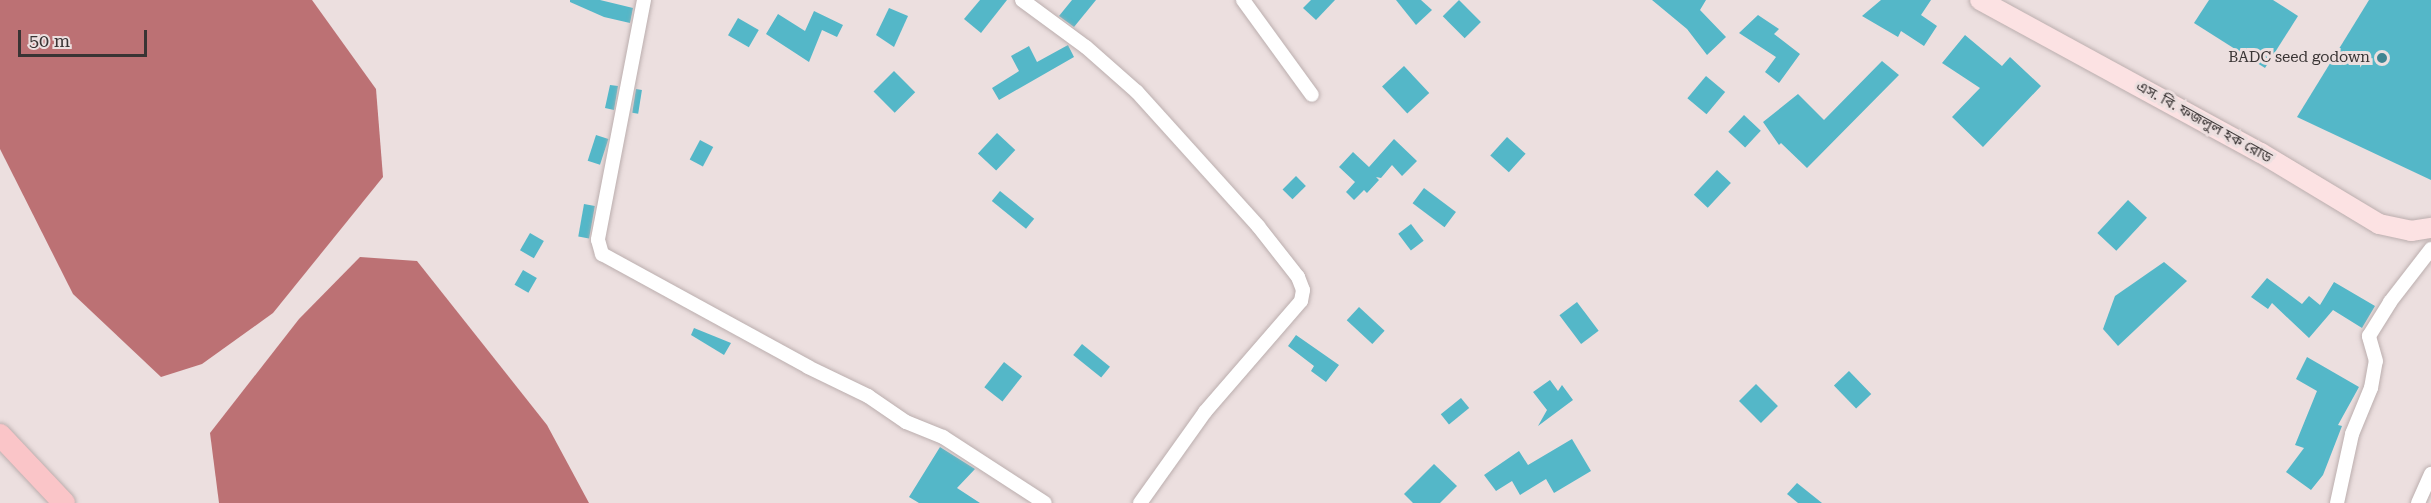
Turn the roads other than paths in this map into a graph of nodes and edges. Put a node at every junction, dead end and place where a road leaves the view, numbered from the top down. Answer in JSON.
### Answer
{"nodes":[{"id":1,"x":644,"y":0,"type":"edge"},
{"id":2,"x":1022,"y":0,"type":"edge"},
{"id":3,"x":1243,"y":0,"type":"edge"},
{"id":4,"x":1980,"y":0,"type":"edge"},
{"id":5,"x":1312,"y":94,"type":"dead end"},
{"id":6,"x":2431,"y":228,"type":"edge"},
{"id":7,"x":2431,"y":249,"type":"edge"},
{"id":8,"x":0,"y":435,"type":"edge"},
{"id":9,"x":2431,"y":474,"type":"edge"},
{"id":10,"x":64,"y":503,"type":"edge"},
{"id":11,"x":1045,"y":503,"type":"edge"},
{"id":12,"x":1140,"y":503,"type":"edge"},
{"id":13,"x":2337,"y":503,"type":"edge"},
{"id":14,"x":2418,"y":503,"type":"edge"}],
"edges":[{"from":1,"to":11,"type":"street"},
{"from":2,"to":12,"type":"street"},
{"from":3,"to":5,"type":"street"},
{"from":4,"to":6,"type":"main road","name":"এস. বি. ফজলুল হক রোড"},
{"from":7,"to":13,"type":"street"},
{"from":8,"to":10,"type":"main road"},
{"from":9,"to":14,"type":"street"}]}
